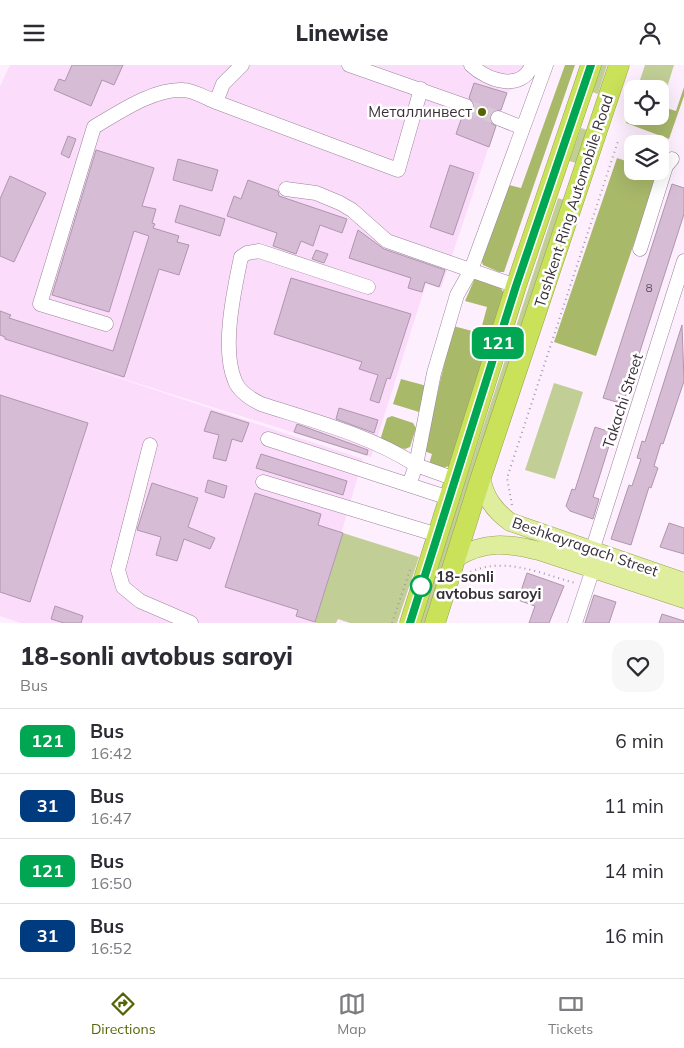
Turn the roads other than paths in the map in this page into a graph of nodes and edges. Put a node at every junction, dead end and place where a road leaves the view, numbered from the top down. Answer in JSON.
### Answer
{"nodes":[{"id":1,"x":242,"y":65,"type":"edge"},
{"id":2,"x":349,"y":65,"type":"edge"},
{"id":3,"x":472,"y":65,"type":"edge"},
{"id":4,"x":532,"y":65,"type":"edge"},
{"id":5,"x":546,"y":65,"type":"edge"},
{"id":6,"x":591,"y":65,"type":"edge"},
{"id":7,"x":619,"y":65,"type":"edge"},
{"id":8,"x":421,"y":89,"type":"junction"},
{"id":9,"x":216,"y":102,"type":"junction"},
{"id":10,"x":578,"y":103,"type":"junction"},
{"id":11,"x":466,"y":107,"type":"tunnel mouth"},
{"id":12,"x":604,"y":111,"type":"junction"},
{"id":13,"x":498,"y":119,"type":"tunnel mouth"},
{"id":14,"x":524,"y":128,"type":"junction"},
{"id":15,"x":675,"y":160,"type":"edge"},
{"id":16,"x":554,"y":174,"type":"junction"},
{"id":17,"x":581,"y":183,"type":"junction"},
{"id":18,"x":286,"y":189,"type":"dead end"},
{"id":19,"x":640,"y":249,"type":"dead end"},
{"id":20,"x":684,"y":261,"type":"edge"},
{"id":21,"x":471,"y":270,"type":"junction"},
{"id":22,"x":516,"y":286,"type":"junction"},
{"id":23,"x":368,"y":287,"type":"dead end"},
{"id":24,"x":106,"y":324,"type":"dead end"},
{"id":25,"x":268,"y":439,"type":"dead end"},
{"id":26,"x":150,"y":445,"type":"dead end"},
{"id":27,"x":416,"y":465,"type":"junction"},
{"id":28,"x":481,"y":477,"type":"junction"},
{"id":29,"x":455,"y":479,"type":"junction"},
{"id":30,"x":263,"y":482,"type":"dead end"},
{"id":31,"x":409,"y":485,"type":"junction"},
{"id":32,"x":449,"y":498,"type":"junction"},
{"id":33,"x":438,"y":535,"type":"junction"},
{"id":34,"x":541,"y":543,"type":"junction"},
{"id":35,"x":592,"y":551,"type":"junction"},
{"id":36,"x":460,"y":567,"type":"junction"},
{"id":37,"x":593,"y":569,"type":"junction"},
{"id":38,"x":684,"y":582,"type":"edge"},
{"id":39,"x":684,"y":599,"type":"edge"},
{"id":40,"x":402,"y":620,"type":"edge"},
{"id":41,"x":191,"y":623,"type":"edge"},
{"id":42,"x":435,"y":623,"type":"edge"},
{"id":43,"x":575,"y":623,"type":"edge"}],
"edges":[{"from":1,"to":9,"type":"street"},
{"from":2,"to":8,"type":"street"},
{"from":3,"to":4,"type":"street"},
{"from":5,"to":14,"type":"street"},
{"from":6,"to":10,"type":"highway","name":"Tashkent Ring Automobile Road"},
{"from":7,"to":12,"type":"highway","name":"Tashkent Ring Automobile Road"},
{"from":8,"to":9,"type":"street"},
{"from":8,"to":11,"type":"street"},
{"from":9,"to":24,"type":"street"},
{"from":10,"to":12,"type":"highway"},
{"from":10,"to":16,"type":"highway","name":"Tashkent Ring Automobile Road"},
{"from":12,"to":17,"type":"highway","name":"Tashkent Ring Automobile Road"},
{"from":13,"to":14,"type":"street"},
{"from":14,"to":21,"type":"street"},
{"from":15,"to":19,"type":"street"},
{"from":16,"to":17,"type":"highway"},
{"from":16,"to":22,"type":"highway","name":"Tashkent Ring Automobile Road"},
{"from":17,"to":28,"type":"highway","name":"Tashkent Ring Automobile Road"},
{"from":18,"to":21,"type":"street"},
{"from":20,"to":35,"type":"street","name":"Takachi Street"},
{"from":21,"to":22,"type":"street"},
{"from":21,"to":27,"type":"street"},
{"from":22,"to":29,"type":"highway","name":"Tashkent Ring Automobile Road"},
{"from":23,"to":27,"type":"street"},
{"from":25,"to":31,"type":"street"},
{"from":26,"to":41,"type":"street"},
{"from":27,"to":29,"type":"street"},
{"from":27,"to":31,"type":"street"},
{"from":28,"to":34,"type":"main road","name":"Beshkayragach Street"},
{"from":28,"to":36,"type":"highway","name":"Tashkent Ring Automobile Road"},
{"from":29,"to":32,"type":"highway","name":"Tashkent Ring Automobile Road"},
{"from":30,"to":33,"type":"street"},
{"from":31,"to":32,"type":"street"},
{"from":32,"to":33,"type":"highway","name":"Tashkent Ring Automobile Road"},
{"from":33,"to":40,"type":"highway","name":"Tashkent Ring Automobile Road"},
{"from":34,"to":35,"type":"main road","name":"Beshkayragach Street"},
{"from":34,"to":36,"type":"main road","name":"Beshkayragach Street"},
{"from":34,"to":37,"type":"main road","name":"Beshkayragach Street"},
{"from":35,"to":38,"type":"main road","name":"Beshkayragach Street"},
{"from":36,"to":42,"type":"highway","name":"Tashkent Ring Automobile Road"},
{"from":37,"to":39,"type":"main road","name":"Beshkayragach Street"},
{"from":37,"to":43,"type":"street"}]}
